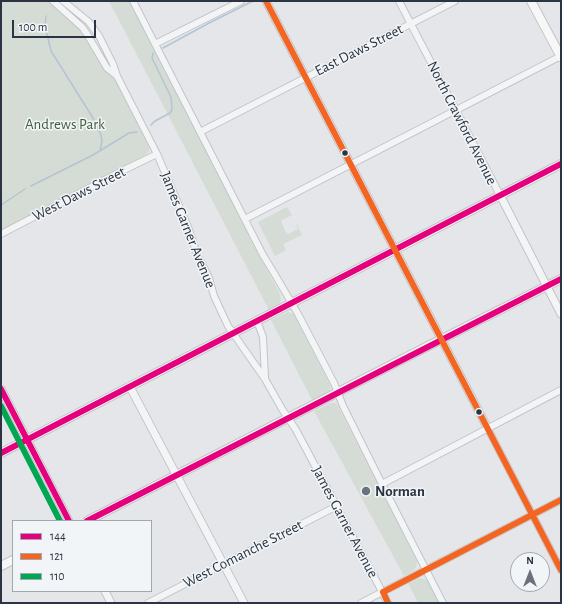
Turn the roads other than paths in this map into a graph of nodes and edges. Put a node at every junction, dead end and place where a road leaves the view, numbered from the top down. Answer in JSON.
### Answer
{"nodes":[{"id":1,"x":53,"y":1,"type":"edge"},
{"id":2,"x":63,"y":1,"type":"edge"},
{"id":3,"x":133,"y":1,"type":"edge"},
{"id":4,"x":241,"y":1,"type":"edge"},
{"id":5,"x":266,"y":1,"type":"edge"},
{"id":6,"x":400,"y":1,"type":"edge"},
{"id":7,"x":455,"y":1,"type":"edge"},
{"id":8,"x":531,"y":1,"type":"edge"},
{"id":9,"x":411,"y":24,"type":"junction"},
{"id":10,"x":155,"y":44,"type":"junction"},
{"id":11,"x":561,"y":56,"type":"edge"},
{"id":12,"x":117,"y":76,"type":"junction"},
{"id":13,"x":306,"y":78,"type":"junction"},
{"id":14,"x":455,"y":109,"type":"junction"},
{"id":15,"x":200,"y":132,"type":"junction"},
{"id":16,"x":157,"y":154,"type":"junction"},
{"id":17,"x":351,"y":164,"type":"junction"},
{"id":18,"x":561,"y":164,"type":"edge"},
{"id":19,"x":500,"y":195,"type":"junction"},
{"id":20,"x":245,"y":219,"type":"junction"},
{"id":21,"x":1,"y":234,"type":"edge"},
{"id":22,"x":395,"y":249,"type":"junction"},
{"id":23,"x":561,"y":279,"type":"edge"},
{"id":24,"x":547,"y":286,"type":"junction"},
{"id":25,"x":292,"y":304,"type":"junction"},
{"id":26,"x":561,"y":314,"type":"edge"},
{"id":27,"x":257,"y":321,"type":"junction"},
{"id":28,"x":233,"y":333,"type":"junction"},
{"id":29,"x":441,"y":339,"type":"junction"},
{"id":30,"x":265,"y":379,"type":"junction"},
{"id":31,"x":130,"y":386,"type":"junction"},
{"id":32,"x":1,"y":389,"type":"edge"},
{"id":33,"x":561,"y":390,"type":"edge"},
{"id":34,"x":337,"y":393,"type":"junction"},
{"id":35,"x":288,"y":418,"type":"junction"},
{"id":36,"x":488,"y":429,"type":"junction"},
{"id":37,"x":27,"y":440,"type":"junction"},
{"id":38,"x":1,"y":453,"type":"edge"},
{"id":39,"x":177,"y":475,"type":"junction"},
{"id":40,"x":382,"y":484,"type":"junction"},
{"id":41,"x":561,"y":500,"type":"edge"},
{"id":42,"x":337,"y":506,"type":"junction"},
{"id":43,"x":532,"y":514,"type":"junction"},
{"id":44,"x":69,"y":520,"type":"edge"},
{"id":45,"x":89,"y":520,"type":"edge"},
{"id":46,"x":12,"y":560,"type":"edge"},
{"id":47,"x":223,"y":564,"type":"junction"},
{"id":48,"x":1,"y":566,"type":"edge"},
{"id":49,"x":426,"y":570,"type":"junction"},
{"id":50,"x":561,"y":570,"type":"edge"},
{"id":51,"x":106,"y":592,"type":"edge"},
{"id":52,"x":383,"y":592,"type":"junction"},
{"id":53,"x":111,"y":603,"type":"edge"},
{"id":54,"x":148,"y":603,"type":"edge"},
{"id":55,"x":244,"y":603,"type":"edge"},
{"id":56,"x":361,"y":603,"type":"edge"},
{"id":57,"x":388,"y":603,"type":"edge"},
{"id":58,"x":444,"y":603,"type":"edge"}],
"edges":[{"from":1,"to":12,"type":"street","name":"James Garner Avenue"},
{"from":2,"to":12,"type":"street","name":"James Garner Avenue"},
{"from":3,"to":10,"type":"street"},
{"from":4,"to":10,"type":"street"},
{"from":5,"to":13,"type":"street"},
{"from":6,"to":9,"type":"street","name":"North Crawford Avenue"},
{"from":7,"to":9,"type":"street","name":"East Daws Street"},
{"from":8,"to":11,"type":"main road"},
{"from":9,"to":13,"type":"street","name":"East Daws Street"},
{"from":9,"to":14,"type":"street","name":"North Crawford Avenue"},
{"from":10,"to":15,"type":"street"},
{"from":11,"to":14,"type":"street"},
{"from":12,"to":16,"type":"street","name":"James Garner Avenue"},
{"from":13,"to":15,"type":"street","name":"East Daws Street"},
{"from":13,"to":17,"type":"street"},
{"from":14,"to":17,"type":"street"},
{"from":14,"to":19,"type":"street","name":"North Crawford Avenue"},
{"from":15,"to":20,"type":"street"},
{"from":16,"to":21,"type":"street","name":"West Daws Street"},
{"from":16,"to":28,"type":"street","name":"James Garner Avenue"},
{"from":17,"to":20,"type":"street"},
{"from":17,"to":22,"type":"street"},
{"from":18,"to":19,"type":"main road"},
{"from":19,"to":22,"type":"main road"},
{"from":19,"to":24,"type":"street","name":"North Crawford Avenue"},
{"from":20,"to":25,"type":"street"},
{"from":22,"to":25,"type":"main road"},
{"from":22,"to":29,"type":"street"},
{"from":23,"to":24,"type":"main road"},
{"from":24,"to":26,"type":"street","name":"North Crawford Avenue"},
{"from":24,"to":29,"type":"main road"},
{"from":25,"to":27,"type":"main road"},
{"from":25,"to":34,"type":"street"},
{"from":27,"to":28,"type":"main road"},
{"from":27,"to":30,"type":"street","name":"James Garner Avenue"},
{"from":28,"to":30,"type":"street","name":"James Garner Avenue"},
{"from":28,"to":31,"type":"main road"},
{"from":29,"to":34,"type":"main road"},
{"from":29,"to":36,"type":"street"},
{"from":30,"to":35,"type":"street","name":"James Garner Avenue"},
{"from":31,"to":37,"type":"main road"},
{"from":31,"to":39,"type":"street"},
{"from":32,"to":37,"type":"street"},
{"from":33,"to":36,"type":"street"},
{"from":34,"to":35,"type":"main road"},
{"from":34,"to":40,"type":"street"},
{"from":35,"to":39,"type":"main road"},
{"from":35,"to":42,"type":"street","name":"James Garner Avenue"},
{"from":36,"to":40,"type":"street"},
{"from":36,"to":43,"type":"street"},
{"from":37,"to":38,"type":"main road"},
{"from":37,"to":44,"type":"street"},
{"from":39,"to":45,"type":"main road"},
{"from":39,"to":47,"type":"street"},
{"from":40,"to":49,"type":"street"},
{"from":41,"to":43,"type":"street"},
{"from":42,"to":47,"type":"street","name":"West Comanche Street"},
{"from":42,"to":52,"type":"street","name":"James Garner Avenue"},
{"from":43,"to":49,"type":"street"},
{"from":43,"to":50,"type":"street"},
{"from":46,"to":48,"type":"main road"},
{"from":47,"to":54,"type":"street","name":"West Comanche Street"},
{"from":47,"to":55,"type":"street"},
{"from":49,"to":52,"type":"street"},
{"from":49,"to":58,"type":"street"},
{"from":51,"to":53,"type":"street"},
{"from":52,"to":56,"type":"street"},
{"from":52,"to":57,"type":"street","name":"James Garner Avenue"}]}
